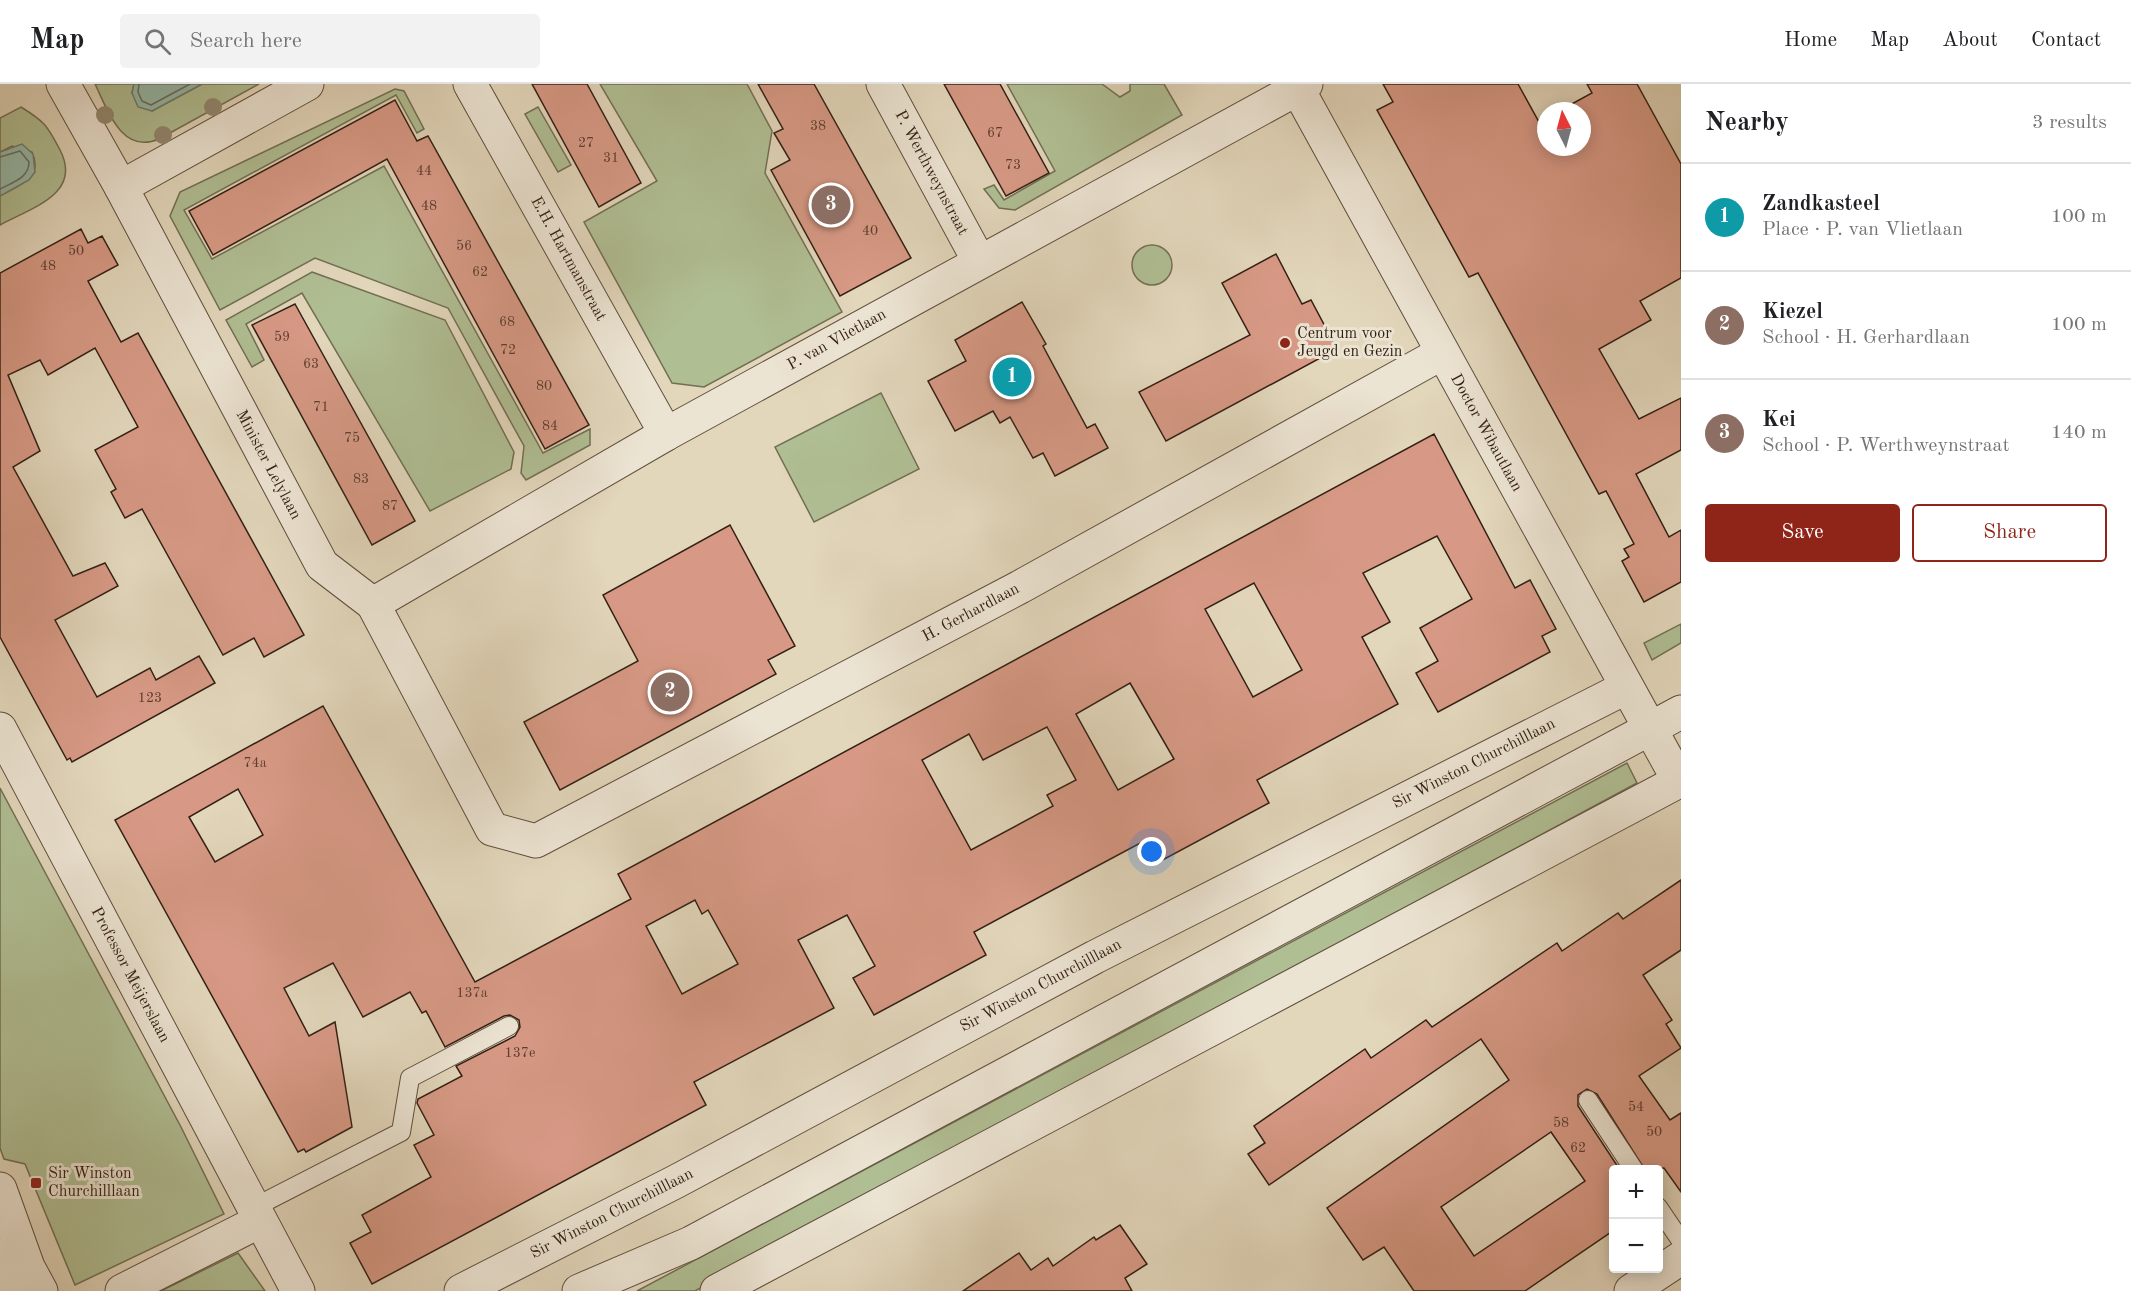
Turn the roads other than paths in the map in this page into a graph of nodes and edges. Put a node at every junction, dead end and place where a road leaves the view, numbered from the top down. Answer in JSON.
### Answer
{"nodes":[{"id":1,"x":63,"y":84,"type":"edge"},
{"id":2,"x":307,"y":84,"type":"edge"},
{"id":3,"x":470,"y":84,"type":"edge"},
{"id":4,"x":883,"y":84,"type":"edge"},
{"id":5,"x":1300,"y":86,"type":"edge"},
{"id":6,"x":121,"y":187,"type":"junction"},
{"id":7,"x":979,"y":261,"type":"junction"},
{"id":8,"x":1442,"y":353,"type":"junction"},
{"id":9,"x":666,"y":434,"type":"junction"},
{"id":10,"x":373,"y":604,"type":"junction"},
{"id":11,"x":1625,"y":687,"type":"junction"},
{"id":12,"x":1681,"y":712,"type":"edge"},
{"id":13,"x":0,"y":729,"type":"edge"},
{"id":14,"x":1650,"y":729,"type":"junction"},
{"id":15,"x":1680,"y":781,"type":"edge"},
{"id":16,"x":492,"y":829,"type":"joint"},
{"id":17,"x":509,"y":1026,"type":"dead end"},
{"id":18,"x":1588,"y":1100,"type":"dead end"},
{"id":19,"x":1631,"y":1165,"type":"edge"},
{"id":20,"x":0,"y":1189,"type":"edge"},
{"id":21,"x":1663,"y":1213,"type":"edge"},
{"id":22,"x":256,"y":1214,"type":"junction"},
{"id":23,"x":1681,"y":1241,"type":"edge"},
{"id":24,"x":0,"y":1255,"type":"edge"},
{"id":25,"x":1681,"y":1258,"type":"edge"},
{"id":26,"x":14,"y":1291,"type":"edge"},
{"id":27,"x":41,"y":1291,"type":"edge"},
{"id":28,"x":122,"y":1291,"type":"edge"},
{"id":29,"x":298,"y":1291,"type":"edge"},
{"id":30,"x":461,"y":1291,"type":"edge"},
{"id":31,"x":579,"y":1291,"type":"edge"},
{"id":32,"x":717,"y":1291,"type":"edge"},
{"id":33,"x":1631,"y":1291,"type":"edge"}],
"edges":[{"from":1,"to":6,"type":"street","name":"Minister Lelylaan"},
{"from":2,"to":6,"type":"street"},
{"from":3,"to":9,"type":"street","name":"E.H. Hartmanstraat"},
{"from":4,"to":7,"type":"street","name":"P. Werthweynstraat"},
{"from":5,"to":7,"type":"street","name":"P. van Vlietlaan"},
{"from":5,"to":8,"type":"street","name":"Doctor Wibautlaan"},
{"from":6,"to":10,"type":"street","name":"Minister Lelylaan"},
{"from":7,"to":9,"type":"street","name":"P. van Vlietlaan"},
{"from":8,"to":11,"type":"street","name":"Doctor Wibautlaan"},
{"from":8,"to":16,"type":"street","name":"H. Gerhardlaan"},
{"from":9,"to":10,"type":"street","name":"P. van Vlietlaan"},
{"from":10,"to":16,"type":"street","name":"Minister Lelylaan"},
{"from":11,"to":14,"type":"street","name":"Doctor Wibautlaan"},
{"from":11,"to":30,"type":"street","name":"Sir Winston Churchilllaan"},
{"from":12,"to":14,"type":"street"},
{"from":13,"to":22,"type":"street","name":"Professor Meijerslaan"},
{"from":14,"to":15,"type":"street","name":"Doctor Wibautlaan"},
{"from":14,"to":31,"type":"street"},
{"from":15,"to":32,"type":"street"},
{"from":17,"to":22,"type":"lane"},
{"from":18,"to":19,"type":"lane"},
{"from":20,"to":27,"type":"street"},
{"from":21,"to":23,"type":"lane"},
{"from":22,"to":28,"type":"street"},
{"from":22,"to":29,"type":"street","name":"Professor Meijerslaan"},
{"from":24,"to":26,"type":"street"},
{"from":25,"to":33,"type":"street"}]}
